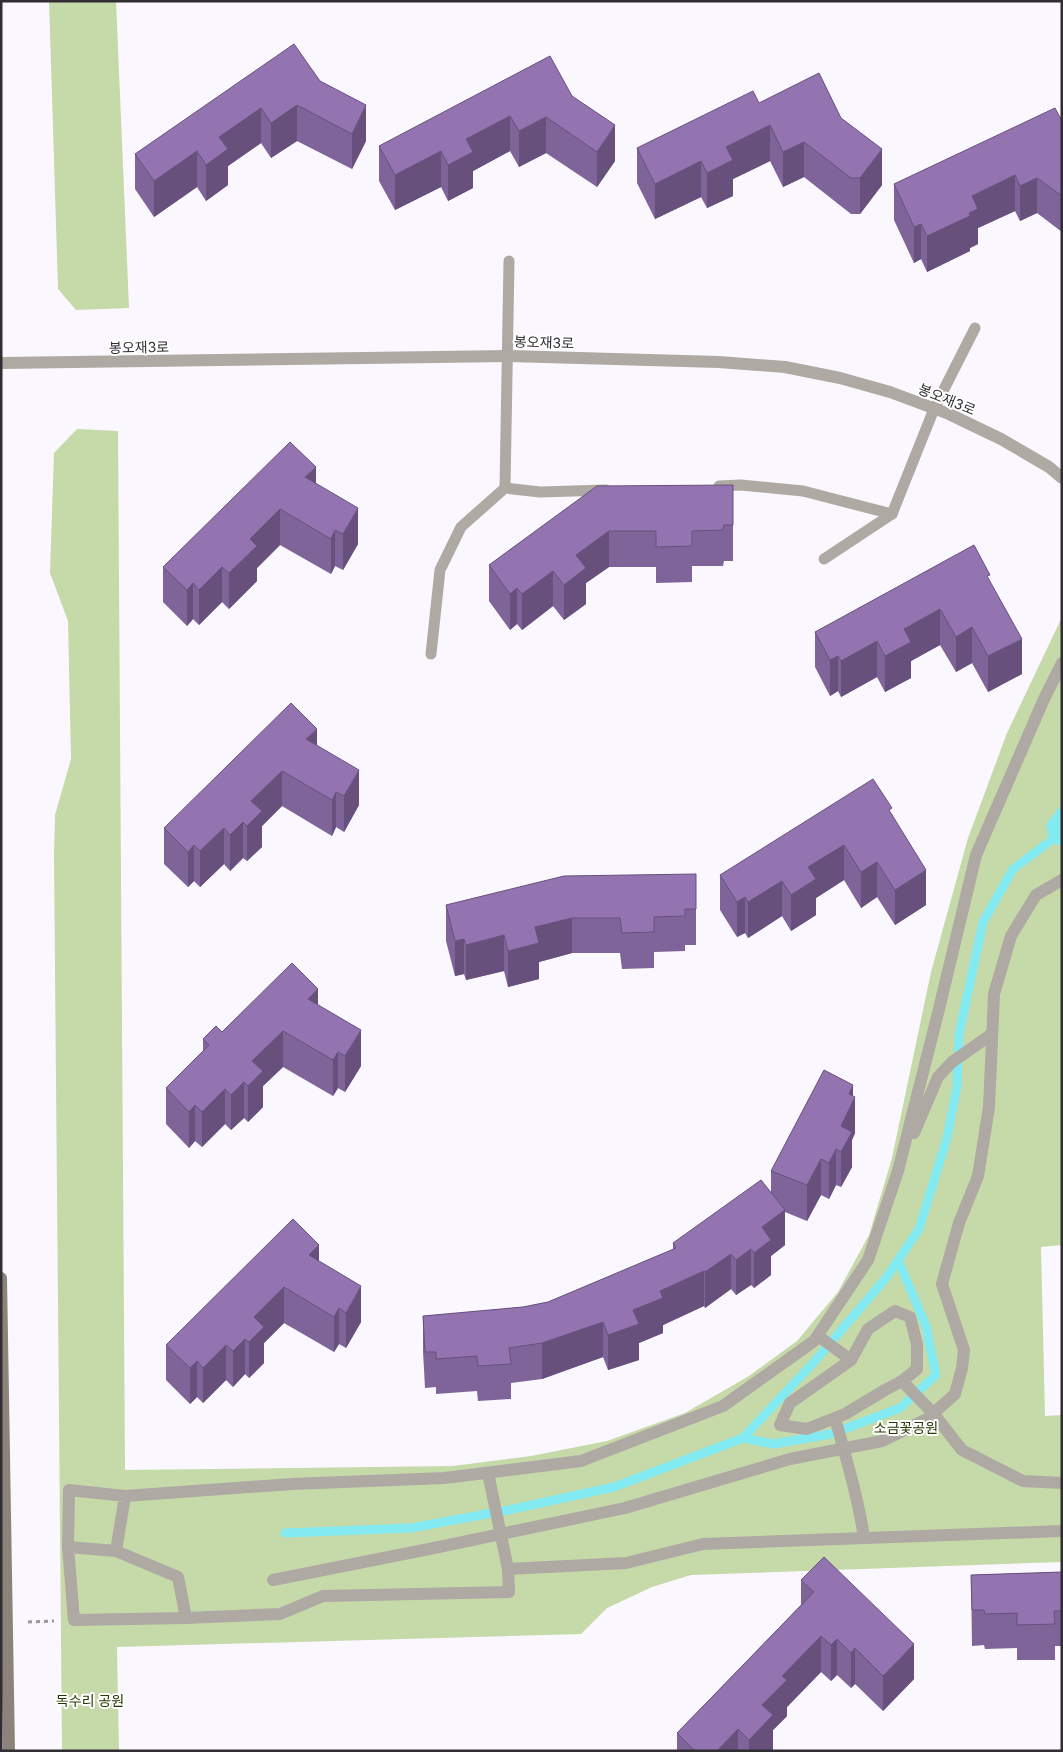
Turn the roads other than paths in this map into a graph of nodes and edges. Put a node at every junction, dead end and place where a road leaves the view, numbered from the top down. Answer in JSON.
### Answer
{"nodes":[{"id":1,"x":509,"y":261,"type":"dead end"},
{"id":2,"x":975,"y":328,"type":"dead end"},
{"id":3,"x":509,"y":356,"type":"junction"},
{"id":4,"x":1,"y":363,"type":"edge"},
{"id":5,"x":934,"y":409,"type":"junction"},
{"id":6,"x":1062,"y":478,"type":"edge"},
{"id":7,"x":712,"y":486,"type":"edge"},
{"id":8,"x":505,"y":488,"type":"junction"},
{"id":9,"x":617,"y":490,"type":"edge"},
{"id":10,"x":892,"y":514,"type":"junction"},
{"id":11,"x":824,"y":559,"type":"dead end"},
{"id":12,"x":431,"y":654,"type":"dead end"},
{"id":13,"x":1062,"y":663,"type":"edge"},
{"id":14,"x":1062,"y":880,"type":"edge"},
{"id":15,"x":992,"y":1034,"type":"junction"},
{"id":16,"x":898,"y":1171,"type":"junction"},
{"id":17,"x":1,"y":1278,"type":"edge"},
{"id":18,"x":818,"y":1336,"type":"junction"},
{"id":19,"x":851,"y":1360,"type":"junction"},
{"id":20,"x":902,"y":1381,"type":"junction"},
{"id":21,"x":933,"y":1413,"type":"junction"},
{"id":22,"x":836,"y":1418,"type":"junction"},
{"id":23,"x":843,"y":1448,"type":"junction"},
{"id":24,"x":488,"y":1473,"type":"junction"},
{"id":25,"x":1062,"y":1482,"type":"edge"},
{"id":26,"x":125,"y":1496,"type":"junction"},
{"id":27,"x":1062,"y":1531,"type":"edge"},
{"id":28,"x":500,"y":1534,"type":"junction"},
{"id":29,"x":864,"y":1538,"type":"junction"},
{"id":30,"x":68,"y":1547,"type":"junction"},
{"id":31,"x":116,"y":1551,"type":"junction"},
{"id":32,"x":508,"y":1569,"type":"junction"},
{"id":33,"x":273,"y":1580,"type":"dead end"},
{"id":34,"x":186,"y":1618,"type":"junction"},
{"id":35,"x":9,"y":1751,"type":"edge"}],
"edges":[{"from":1,"to":3,"type":"lane"},
{"from":2,"to":5,"type":"lane"},
{"from":3,"to":4,"type":"street","name":"봉오재3로"},
{"from":3,"to":5,"type":"street","name":"봉오재3로"},
{"from":3,"to":8,"type":"lane"},
{"from":5,"to":6,"type":"street","name":"봉오재3로"},
{"from":5,"to":10,"type":"lane"},
{"from":7,"to":10,"type":"lane"},
{"from":8,"to":9,"type":"lane"},
{"from":8,"to":12,"type":"lane"},
{"from":10,"to":11,"type":"lane"},
{"from":13,"to":16,"type":"street"},
{"from":14,"to":15,"type":"street"},
{"from":15,"to":16,"type":"street"},
{"from":15,"to":21,"type":"street"},
{"from":16,"to":18,"type":"street"},
{"from":17,"to":35,"type":"main road"},
{"from":18,"to":19,"type":"street"},
{"from":18,"to":24,"type":"street"},
{"from":19,"to":20,"type":"street"},
{"from":19,"to":22,"type":"street"},
{"from":20,"to":21,"type":"street"},
{"from":20,"to":22,"type":"street"},
{"from":21,"to":23,"type":"street"},
{"from":21,"to":25,"type":"street"},
{"from":22,"to":23,"type":"street"},
{"from":23,"to":28,"type":"street"},
{"from":23,"to":29,"type":"street"},
{"from":24,"to":26,"type":"street"},
{"from":24,"to":28,"type":"street"},
{"from":26,"to":30,"type":"street"},
{"from":26,"to":31,"type":"street"},
{"from":27,"to":29,"type":"street"},
{"from":28,"to":32,"type":"street"},
{"from":28,"to":33,"type":"street"},
{"from":29,"to":32,"type":"street"},
{"from":30,"to":31,"type":"street"},
{"from":30,"to":34,"type":"street"},
{"from":31,"to":34,"type":"street"},
{"from":32,"to":34,"type":"street"}]}
